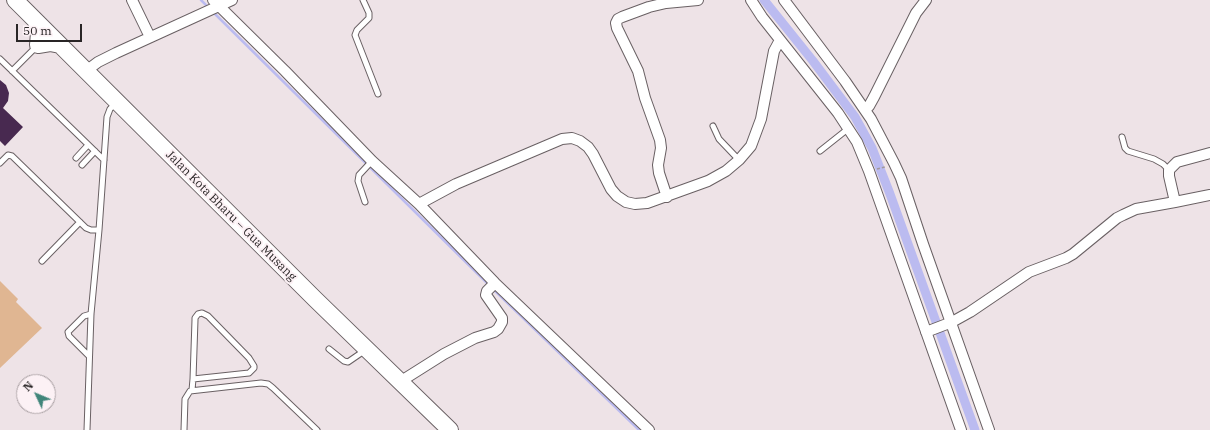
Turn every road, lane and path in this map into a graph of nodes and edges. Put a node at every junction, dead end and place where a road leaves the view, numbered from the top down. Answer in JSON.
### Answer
{"nodes":[{"id":1,"x":14,"y":0,"type":"edge"},
{"id":2,"x":132,"y":0,"type":"edge"},
{"id":3,"x":232,"y":0,"type":"edge"},
{"id":4,"x":363,"y":0,"type":"edge"},
{"id":5,"x":698,"y":0,"type":"edge"},
{"id":6,"x":751,"y":0,"type":"edge"},
{"id":7,"x":784,"y":0,"type":"edge"},
{"id":8,"x":926,"y":0,"type":"edge"},
{"id":9,"x":213,"y":7,"type":"edge"},
{"id":10,"x":150,"y":37,"type":"junction"},
{"id":11,"x":780,"y":40,"type":"junction"},
{"id":12,"x":49,"y":42,"type":"junction"},
{"id":13,"x":0,"y":60,"type":"edge"},
{"id":14,"x":86,"y":70,"type":"junction"},
{"id":15,"x":12,"y":71,"type":"junction"},
{"id":16,"x":378,"y":94,"type":"dead end"},
{"id":17,"x":117,"y":101,"type":"junction"},
{"id":18,"x":865,"y":110,"type":"junction"},
{"id":19,"x":713,"y":126,"type":"dead end"},
{"id":20,"x":849,"y":128,"type":"junction"},
{"id":21,"x":1122,"y":137,"type":"dead end"},
{"id":22,"x":88,"y":145,"type":"junction"},
{"id":23,"x":820,"y":151,"type":"dead end"},
{"id":24,"x":95,"y":152,"type":"junction"},
{"id":25,"x":1210,"y":153,"type":"edge"},
{"id":26,"x":76,"y":158,"type":"dead end"},
{"id":27,"x":104,"y":160,"type":"junction"},
{"id":28,"x":740,"y":160,"type":"junction"},
{"id":29,"x":371,"y":162,"type":"junction"},
{"id":30,"x":0,"y":163,"type":"edge"},
{"id":31,"x":82,"y":165,"type":"dead end"},
{"id":32,"x":885,"y":166,"type":"dead end"},
{"id":33,"x":874,"y":170,"type":"dead end"},
{"id":34,"x":1169,"y":170,"type":"junction"},
{"id":35,"x":1210,"y":195,"type":"edge"},
{"id":36,"x":667,"y":197,"type":"junction"},
{"id":37,"x":365,"y":202,"type":"dead end"},
{"id":38,"x":1175,"y":202,"type":"junction"},
{"id":39,"x":419,"y":204,"type":"junction"},
{"id":40,"x":80,"y":222,"type":"junction"},
{"id":41,"x":99,"y":230,"type":"junction"},
{"id":42,"x":42,"y":261,"type":"dead end"},
{"id":43,"x":492,"y":286,"type":"junction"},
{"id":44,"x":91,"y":314,"type":"junction"},
{"id":45,"x":950,"y":323,"type":"junction"},
{"id":46,"x":928,"y":332,"type":"junction"},
{"id":47,"x":329,"y":349,"type":"dead end"},
{"id":48,"x":366,"y":349,"type":"junction"},
{"id":49,"x":89,"y":356,"type":"junction"},
{"id":50,"x":193,"y":379,"type":"junction"},
{"id":51,"x":401,"y":382,"type":"junction"},
{"id":52,"x":192,"y":390,"type":"junction"},
{"id":53,"x":87,"y":430,"type":"edge"},
{"id":54,"x":184,"y":430,"type":"edge"},
{"id":55,"x":317,"y":430,"type":"edge"},
{"id":56,"x":450,"y":430,"type":"edge"},
{"id":57,"x":649,"y":430,"type":"edge"},
{"id":58,"x":961,"y":430,"type":"edge"},
{"id":59,"x":989,"y":430,"type":"edge"}],
"edges":[{"from":1,"to":12,"type":"main road"},
{"from":2,"to":10,"type":"street"},
{"from":3,"to":9,"type":"street"},
{"from":4,"to":16,"type":"lane"},
{"from":5,"to":36,"type":"street"},
{"from":6,"to":11,"type":"street"},
{"from":7,"to":18,"type":"street"},
{"from":8,"to":18,"type":"street"},
{"from":9,"to":10,"type":"street"},
{"from":9,"to":29,"type":"street"},
{"from":10,"to":14,"type":"street"},
{"from":11,"to":20,"type":"street"},
{"from":11,"to":28,"type":"street"},
{"from":12,"to":14,"type":"main road","name":"Jalan Kota Bharu – Gua Musang"},
{"from":12,"to":15,"type":"lane"},
{"from":13,"to":15,"type":"lane"},
{"from":14,"to":17,"type":"main road","name":"Jalan Kota Bharu – Gua Musang"},
{"from":15,"to":22,"type":"lane"},
{"from":17,"to":27,"type":"lane"},
{"from":17,"to":48,"type":"main road","name":"Jalan Kota Bharu – Gua Musang"},
{"from":18,"to":45,"type":"street"},
{"from":19,"to":28,"type":"lane"},
{"from":20,"to":23,"type":"lane"},
{"from":20,"to":46,"type":"street"},
{"from":21,"to":34,"type":"lane"},
{"from":22,"to":24,"type":"lane"},
{"from":22,"to":26,"type":"lane"},
{"from":24,"to":27,"type":"lane"},
{"from":24,"to":31,"type":"lane"},
{"from":25,"to":34,"type":"street"},
{"from":27,"to":41,"type":"lane"},
{"from":28,"to":36,"type":"street"},
{"from":29,"to":37,"type":"lane"},
{"from":29,"to":39,"type":"street"},
{"from":30,"to":40,"type":"lane"},
{"from":32,"to":33,"type":"path"},
{"from":34,"to":38,"type":"street"},
{"from":35,"to":38,"type":"street"},
{"from":36,"to":39,"type":"street"},
{"from":38,"to":45,"type":"street"},
{"from":39,"to":43,"type":"street"},
{"from":40,"to":41,"type":"lane"},
{"from":40,"to":42,"type":"lane"},
{"from":41,"to":44,"type":"lane"},
{"from":43,"to":51,"type":"street"},
{"from":43,"to":57,"type":"street"},
{"from":44,"to":49,"type":"lane"},
{"from":44,"to":49,"type":"lane"},
{"from":45,"to":46,"type":"street"},
{"from":45,"to":59,"type":"street"},
{"from":46,"to":58,"type":"street"},
{"from":47,"to":48,"type":"lane"},
{"from":48,"to":51,"type":"main road","name":"Jalan Kota Bharu – Gua Musang"},
{"from":49,"to":53,"type":"lane"},
{"from":50,"to":50,"type":"lane"},
{"from":50,"to":52,"type":"lane"},
{"from":51,"to":56,"type":"main road","name":"Jalan Kota Bharu – Gua Musang"},
{"from":52,"to":54,"type":"lane"},
{"from":52,"to":55,"type":"lane"}]}
